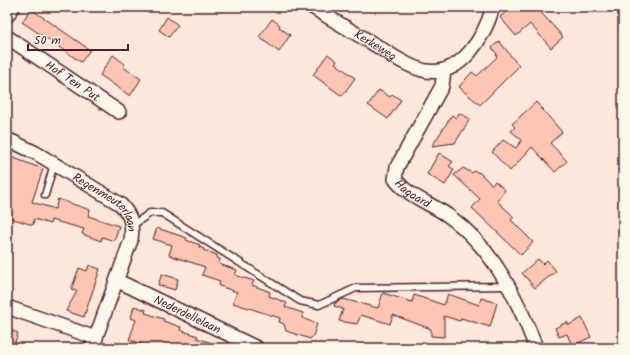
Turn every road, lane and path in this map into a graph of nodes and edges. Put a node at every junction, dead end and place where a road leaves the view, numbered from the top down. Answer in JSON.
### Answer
{"nodes":[{"id":1,"x":13,"y":7,"type":"edge"},
{"id":2,"x":312,"y":7,"type":"edge"},
{"id":3,"x":493,"y":7,"type":"edge"},
{"id":4,"x":7,"y":16,"type":"edge"},
{"id":5,"x":7,"y":37,"type":"edge"},
{"id":6,"x":444,"y":70,"type":"junction"},
{"id":7,"x":119,"y":112,"type":"dead end"},
{"id":8,"x":7,"y":139,"type":"edge"},
{"id":9,"x":54,"y":164,"type":"junction"},
{"id":10,"x":45,"y":195,"type":"dead end"},
{"id":11,"x":133,"y":225,"type":"junction"},
{"id":12,"x":118,"y":281,"type":"junction"},
{"id":13,"x":508,"y":286,"type":"junction"},
{"id":14,"x":7,"y":307,"type":"edge"},
{"id":15,"x":94,"y":343,"type":"edge"},
{"id":16,"x":257,"y":348,"type":"edge"},
{"id":17,"x":536,"y":348,"type":"edge"}],
"edges":[{"from":1,"to":4,"type":"street"},
{"from":2,"to":6,"type":"street","name":"Kerkeweg"},
{"from":3,"to":6,"type":"street"},
{"from":5,"to":7,"type":"street","name":"Hof Ten Put"},
{"from":6,"to":13,"type":"street","name":"Hagaard"},
{"from":8,"to":9,"type":"street","name":"Regenmeuterlaan"},
{"from":9,"to":10,"type":"lane"},
{"from":9,"to":11,"type":"street","name":"Regenmeuterlaan"},
{"from":11,"to":12,"type":"street","name":"Regenmeuterlaan"},
{"from":11,"to":13,"type":"lane"},
{"from":12,"to":15,"type":"street","name":"Regenmeuterlaan"},
{"from":12,"to":16,"type":"street","name":"Nederdellelaan"},
{"from":13,"to":17,"type":"street","name":"Hagaard"},
{"from":14,"to":15,"type":"street"}]}
